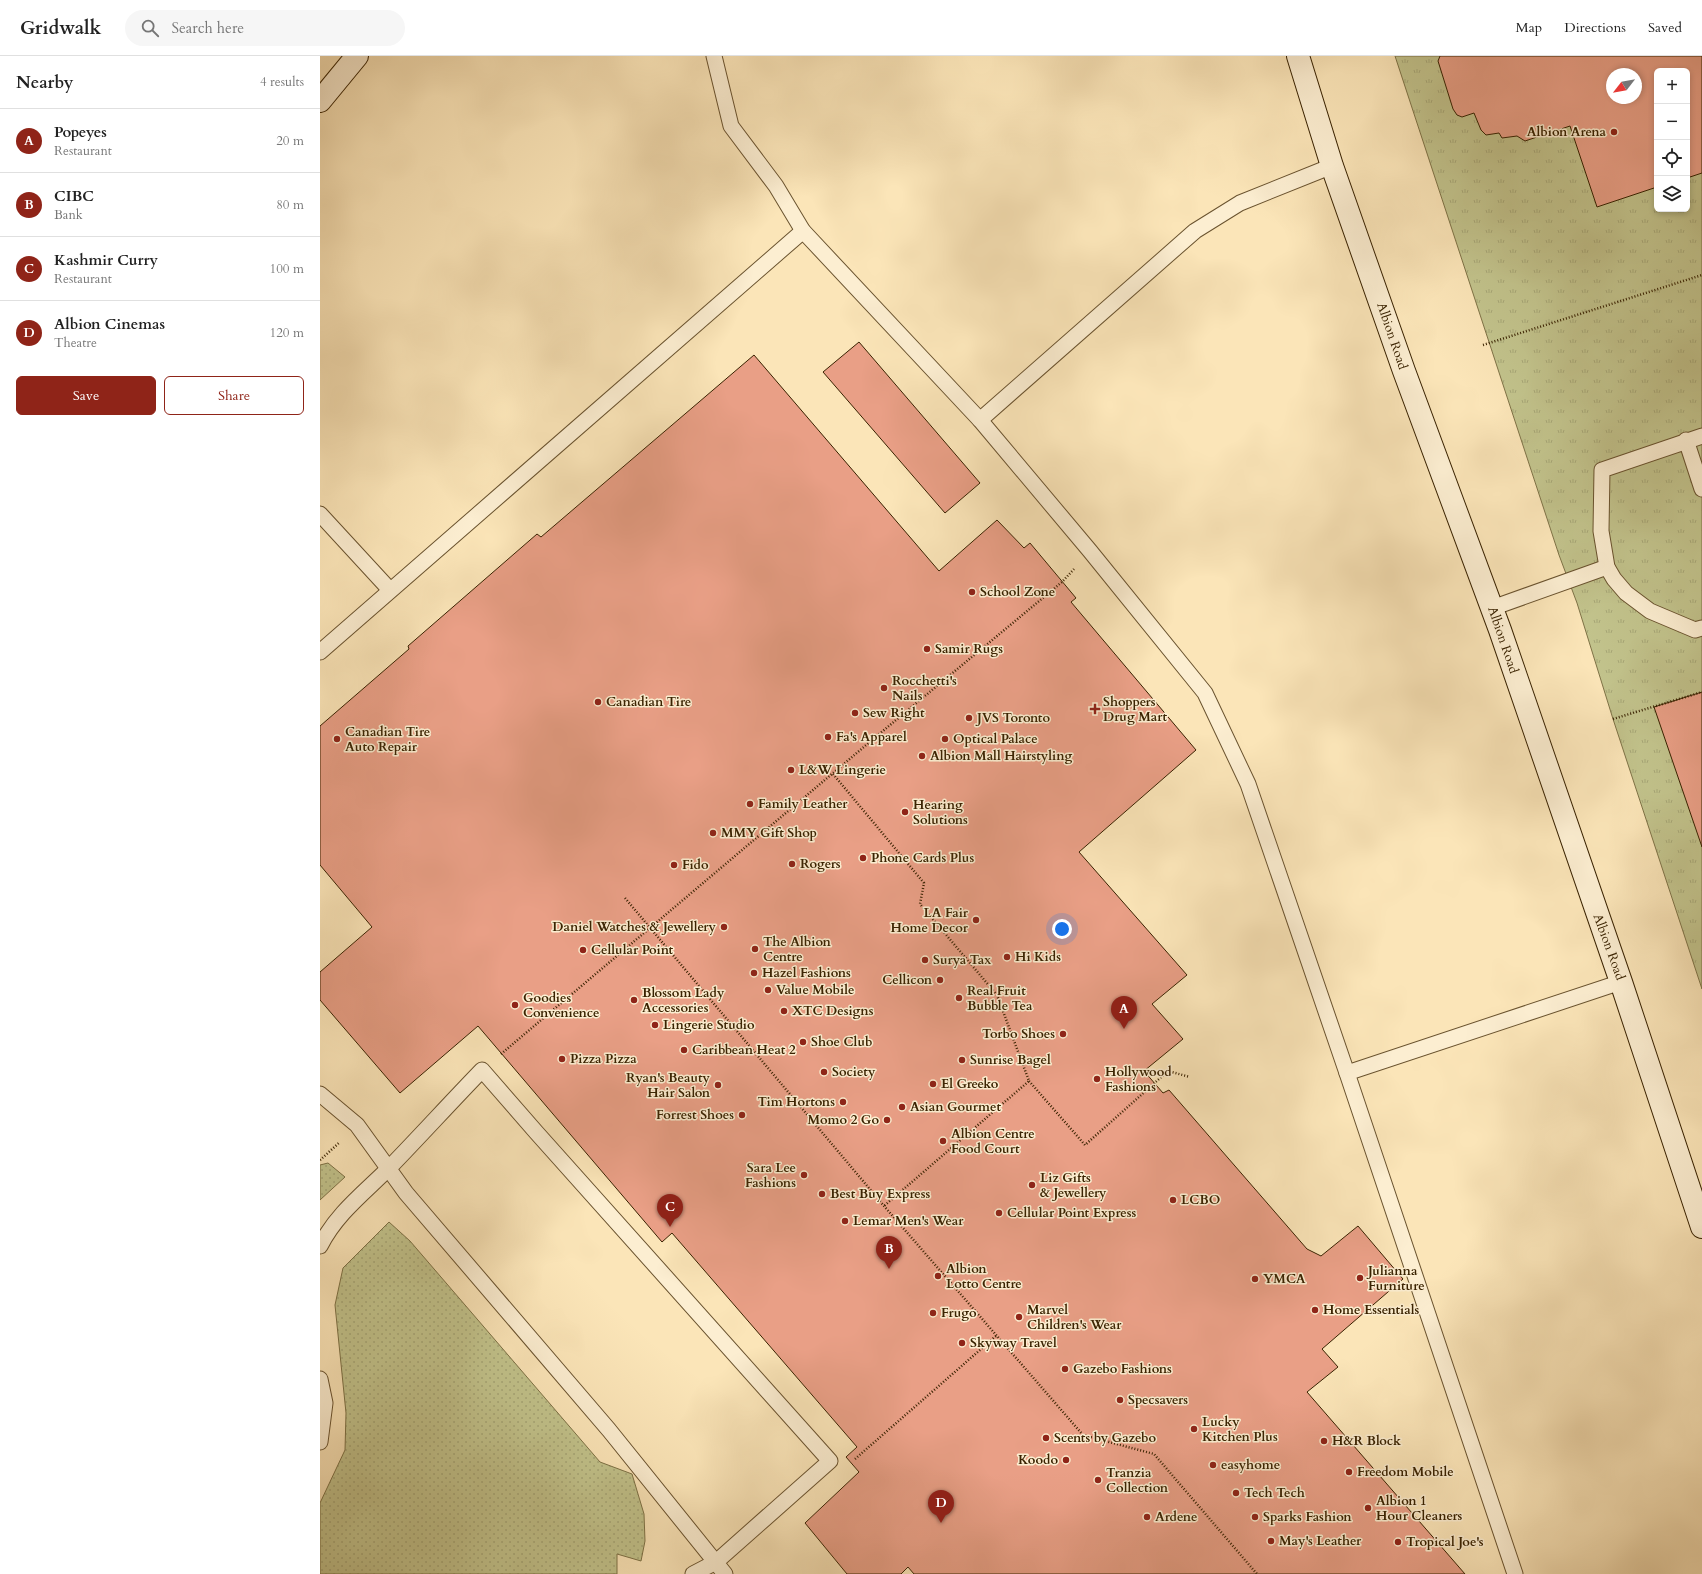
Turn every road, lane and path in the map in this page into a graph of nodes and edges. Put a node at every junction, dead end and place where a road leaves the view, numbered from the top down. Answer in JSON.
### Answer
{"nodes":[{"id":1,"x":357,"y":56,"type":"edge"},
{"id":2,"x":714,"y":56,"type":"edge"},
{"id":3,"x":1298,"y":56,"type":"edge"},
{"id":4,"x":320,"y":101,"type":"edge"},
{"id":5,"x":1332,"y":166,"type":"junction"},
{"id":6,"x":803,"y":231,"type":"junction"},
{"id":7,"x":1702,"y":275,"type":"edge"},
{"id":8,"x":1483,"y":345,"type":"dead end"},
{"id":9,"x":980,"y":420,"type":"junction"},
{"id":10,"x":1702,"y":436,"type":"edge"},
{"id":11,"x":1686,"y":440,"type":"junction"},
{"id":12,"x":1702,"y":489,"type":"edge"},
{"id":13,"x":320,"y":514,"type":"edge"},
{"id":14,"x":1090,"y":551,"type":"junction"},
{"id":15,"x":1607,"y":567,"type":"junction"},
{"id":16,"x":390,"y":590,"type":"junction"},
{"id":17,"x":1492,"y":608,"type":"junction"},
{"id":18,"x":1702,"y":628,"type":"edge"},
{"id":19,"x":320,"y":652,"type":"edge"},
{"id":20,"x":1702,"y":692,"type":"edge"},
{"id":21,"x":1613,"y":720,"type":"dead end"},
{"id":22,"x":833,"y":774,"type":"junction"},
{"id":23,"x":625,"y":898,"type":"dead end"},
{"id":24,"x":651,"y":928,"type":"junction"},
{"id":25,"x":1621,"y":982,"type":"junction"},
{"id":26,"x":482,"y":1070,"type":"junction"},
{"id":27,"x":1347,"y":1073,"type":"junction"},
{"id":28,"x":1190,"y":1077,"type":"dead end"},
{"id":29,"x":1029,"y":1081,"type":"junction"},
{"id":30,"x":320,"y":1094,"type":"edge"},
{"id":31,"x":389,"y":1168,"type":"junction"},
{"id":32,"x":884,"y":1206,"type":"junction"},
{"id":33,"x":1702,"y":1227,"type":"edge"},
{"id":34,"x":320,"y":1246,"type":"edge"},
{"id":35,"x":996,"y":1336,"type":"junction"},
{"id":36,"x":320,"y":1380,"type":"edge"},
{"id":37,"x":320,"y":1442,"type":"edge"},
{"id":38,"x":830,"y":1461,"type":"junction"},
{"id":39,"x":716,"y":1562,"type":"junction"},
{"id":40,"x":693,"y":1574,"type":"edge"},
{"id":41,"x":725,"y":1574,"type":"edge"},
{"id":42,"x":1257,"y":1574,"type":"edge"},
{"id":43,"x":1516,"y":1574,"type":"edge"}],
"edges":[{"from":1,"to":4,"type":"main road"},
{"from":2,"to":6,"type":"lane"},
{"from":3,"to":5,"type":"main road","name":"Albion Road"},
{"from":5,"to":9,"type":"lane"},
{"from":5,"to":17,"type":"main road","name":"Albion Road"},
{"from":6,"to":9,"type":"lane"},
{"from":6,"to":16,"type":"lane"},
{"from":7,"to":8,"type":"path"},
{"from":9,"to":14,"type":"lane"},
{"from":10,"to":11,"type":"lane"},
{"from":11,"to":12,"type":"lane"},
{"from":11,"to":15,"type":"lane"},
{"from":13,"to":16,"type":"lane"},
{"from":14,"to":22,"type":"path"},
{"from":14,"to":27,"type":"lane"},
{"from":15,"to":17,"type":"lane"},
{"from":15,"to":18,"type":"lane"},
{"from":16,"to":19,"type":"lane"},
{"from":17,"to":25,"type":"main road","name":"Albion Road"},
{"from":20,"to":21,"type":"path"},
{"from":22,"to":24,"type":"path"},
{"from":22,"to":29,"type":"path"},
{"from":23,"to":24,"type":"path"},
{"from":24,"to":26,"type":"path"},
{"from":24,"to":32,"type":"path"},
{"from":25,"to":27,"type":"lane"},
{"from":25,"to":33,"type":"main road","name":"Albion Road"},
{"from":26,"to":31,"type":"lane"},
{"from":26,"to":38,"type":"lane"},
{"from":27,"to":43,"type":"lane"},
{"from":28,"to":29,"type":"path"},
{"from":29,"to":32,"type":"path"},
{"from":30,"to":31,"type":"lane"},
{"from":31,"to":34,"type":"lane"},
{"from":31,"to":39,"type":"lane"},
{"from":32,"to":35,"type":"path"},
{"from":35,"to":38,"type":"path"},
{"from":35,"to":42,"type":"path"},
{"from":36,"to":37,"type":"lane"},
{"from":38,"to":39,"type":"lane"},
{"from":39,"to":40,"type":"lane"},
{"from":39,"to":41,"type":"lane"}]}
